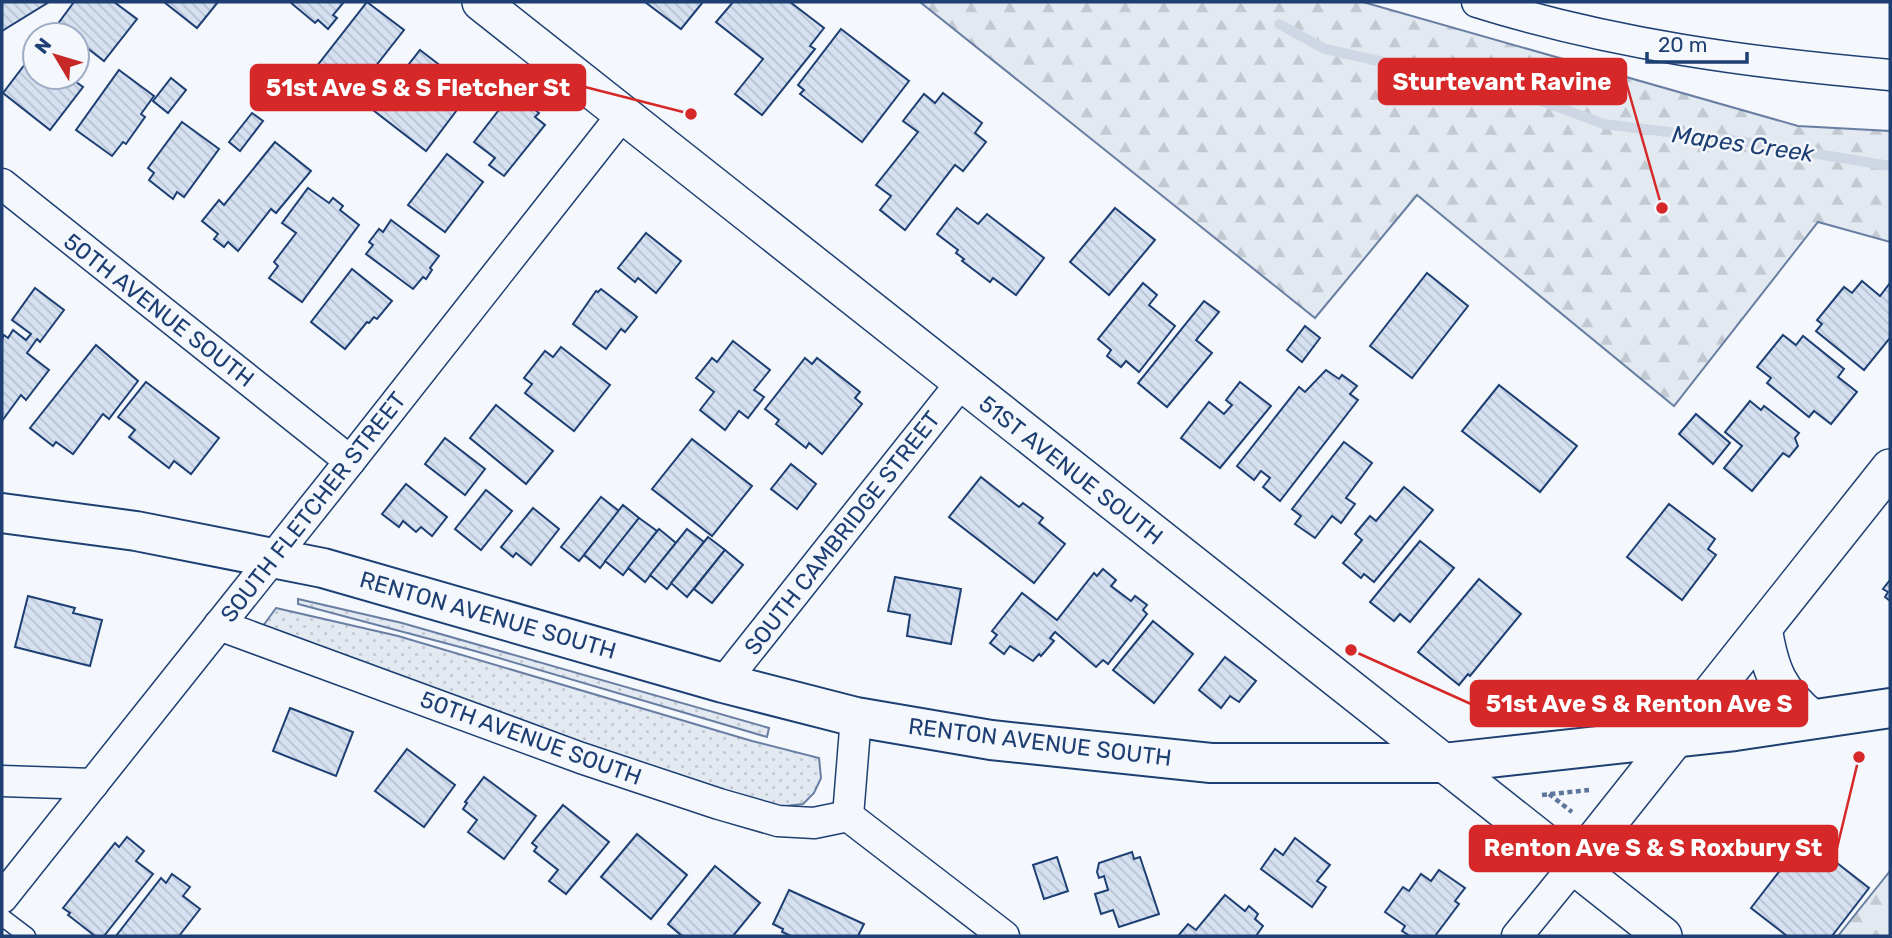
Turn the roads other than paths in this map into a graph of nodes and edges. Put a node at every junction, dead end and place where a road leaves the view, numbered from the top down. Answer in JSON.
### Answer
{"nodes":[{"id":1,"x":481,"y":2,"type":"edge"},
{"id":2,"x":1477,"y":2,"type":"edge"},
{"id":3,"x":1890,"y":75,"type":"edge"},
{"id":4,"x":623,"y":114,"type":"junction"},
{"id":5,"x":2,"y":184,"type":"edge"},
{"id":6,"x":961,"y":383,"type":"junction"},
{"id":7,"x":350,"y":461,"type":"junction"},
{"id":8,"x":1890,"y":468,"type":"edge"},
{"id":9,"x":2,"y":513,"type":"edge"},
{"id":10,"x":274,"y":557,"type":"junction"},
{"id":11,"x":219,"y":625,"type":"junction"},
{"id":12,"x":1763,"y":628,"type":"junction"},
{"id":13,"x":723,"y":683,"type":"junction"},
{"id":14,"x":1890,"y":708,"type":"edge"},
{"id":15,"x":856,"y":717,"type":"junction"},
{"id":16,"x":1812,"y":719,"type":"junction"},
{"id":17,"x":1676,"y":737,"type":"junction"},
{"id":18,"x":1443,"y":763,"type":"junction"},
{"id":19,"x":2,"y":781,"type":"edge"},
{"id":20,"x":93,"y":784,"type":"junction"},
{"id":21,"x":848,"y":816,"type":"junction"},
{"id":22,"x":1574,"y":866,"type":"junction"},
{"id":23,"x":2,"y":898,"type":"edge"},
{"id":24,"x":2,"y":917,"type":"edge"},
{"id":25,"x":27,"y":936,"type":"edge"},
{"id":26,"x":1004,"y":936,"type":"edge"},
{"id":27,"x":1517,"y":936,"type":"edge"},
{"id":28,"x":1663,"y":936,"type":"edge"}],
"edges":[{"from":1,"to":4,"type":"street","name":"51ST AVENUE SOUTH"},
{"from":2,"to":3,"type":"street"},
{"from":4,"to":6,"type":"street","name":"51ST AVENUE SOUTH"},
{"from":4,"to":7,"type":"street","name":"SOUTH FLETCHER STREET"},
{"from":5,"to":7,"type":"street","name":"50TH AVENUE SOUTH"},
{"from":6,"to":13,"type":"street","name":"SOUTH CAMBRIDGE STREET"},
{"from":6,"to":18,"type":"street","name":"51ST AVENUE SOUTH"},
{"from":7,"to":10,"type":"street","name":"SOUTH FLETCHER STREET"},
{"from":8,"to":12,"type":"street"},
{"from":9,"to":10,"type":"main road","name":"RENTON AVENUE SOUTH"},
{"from":10,"to":11,"type":"street","name":"SOUTH FLETCHER STREET"},
{"from":10,"to":13,"type":"main road","name":"RENTON AVENUE SOUTH"},
{"from":11,"to":20,"type":"street","name":"SOUTH FLETCHER STREET"},
{"from":11,"to":21,"type":"street","name":"50TH AVENUE SOUTH"},
{"from":12,"to":16,"type":"street"},
{"from":12,"to":17,"type":"street"},
{"from":13,"to":15,"type":"main road","name":"RENTON AVENUE SOUTH"},
{"from":14,"to":16,"type":"main road","name":"RENTON AVENUE SOUTH"},
{"from":15,"to":18,"type":"main road","name":"RENTON AVENUE SOUTH"},
{"from":15,"to":21,"type":"street"},
{"from":16,"to":17,"type":"main road","name":"RENTON AVENUE SOUTH"},
{"from":17,"to":18,"type":"main road","name":"RENTON AVENUE SOUTH"},
{"from":17,"to":22,"type":"street"},
{"from":18,"to":22,"type":"street","name":"51ST AVENUE SOUTH"},
{"from":19,"to":20,"type":"street"},
{"from":20,"to":23,"type":"street","name":"SOUTH FLETCHER STREET"},
{"from":21,"to":26,"type":"street"},
{"from":22,"to":27,"type":"street"},
{"from":22,"to":28,"type":"street","name":"51ST AVENUE SOUTH"},
{"from":24,"to":25,"type":"lane"}]}
